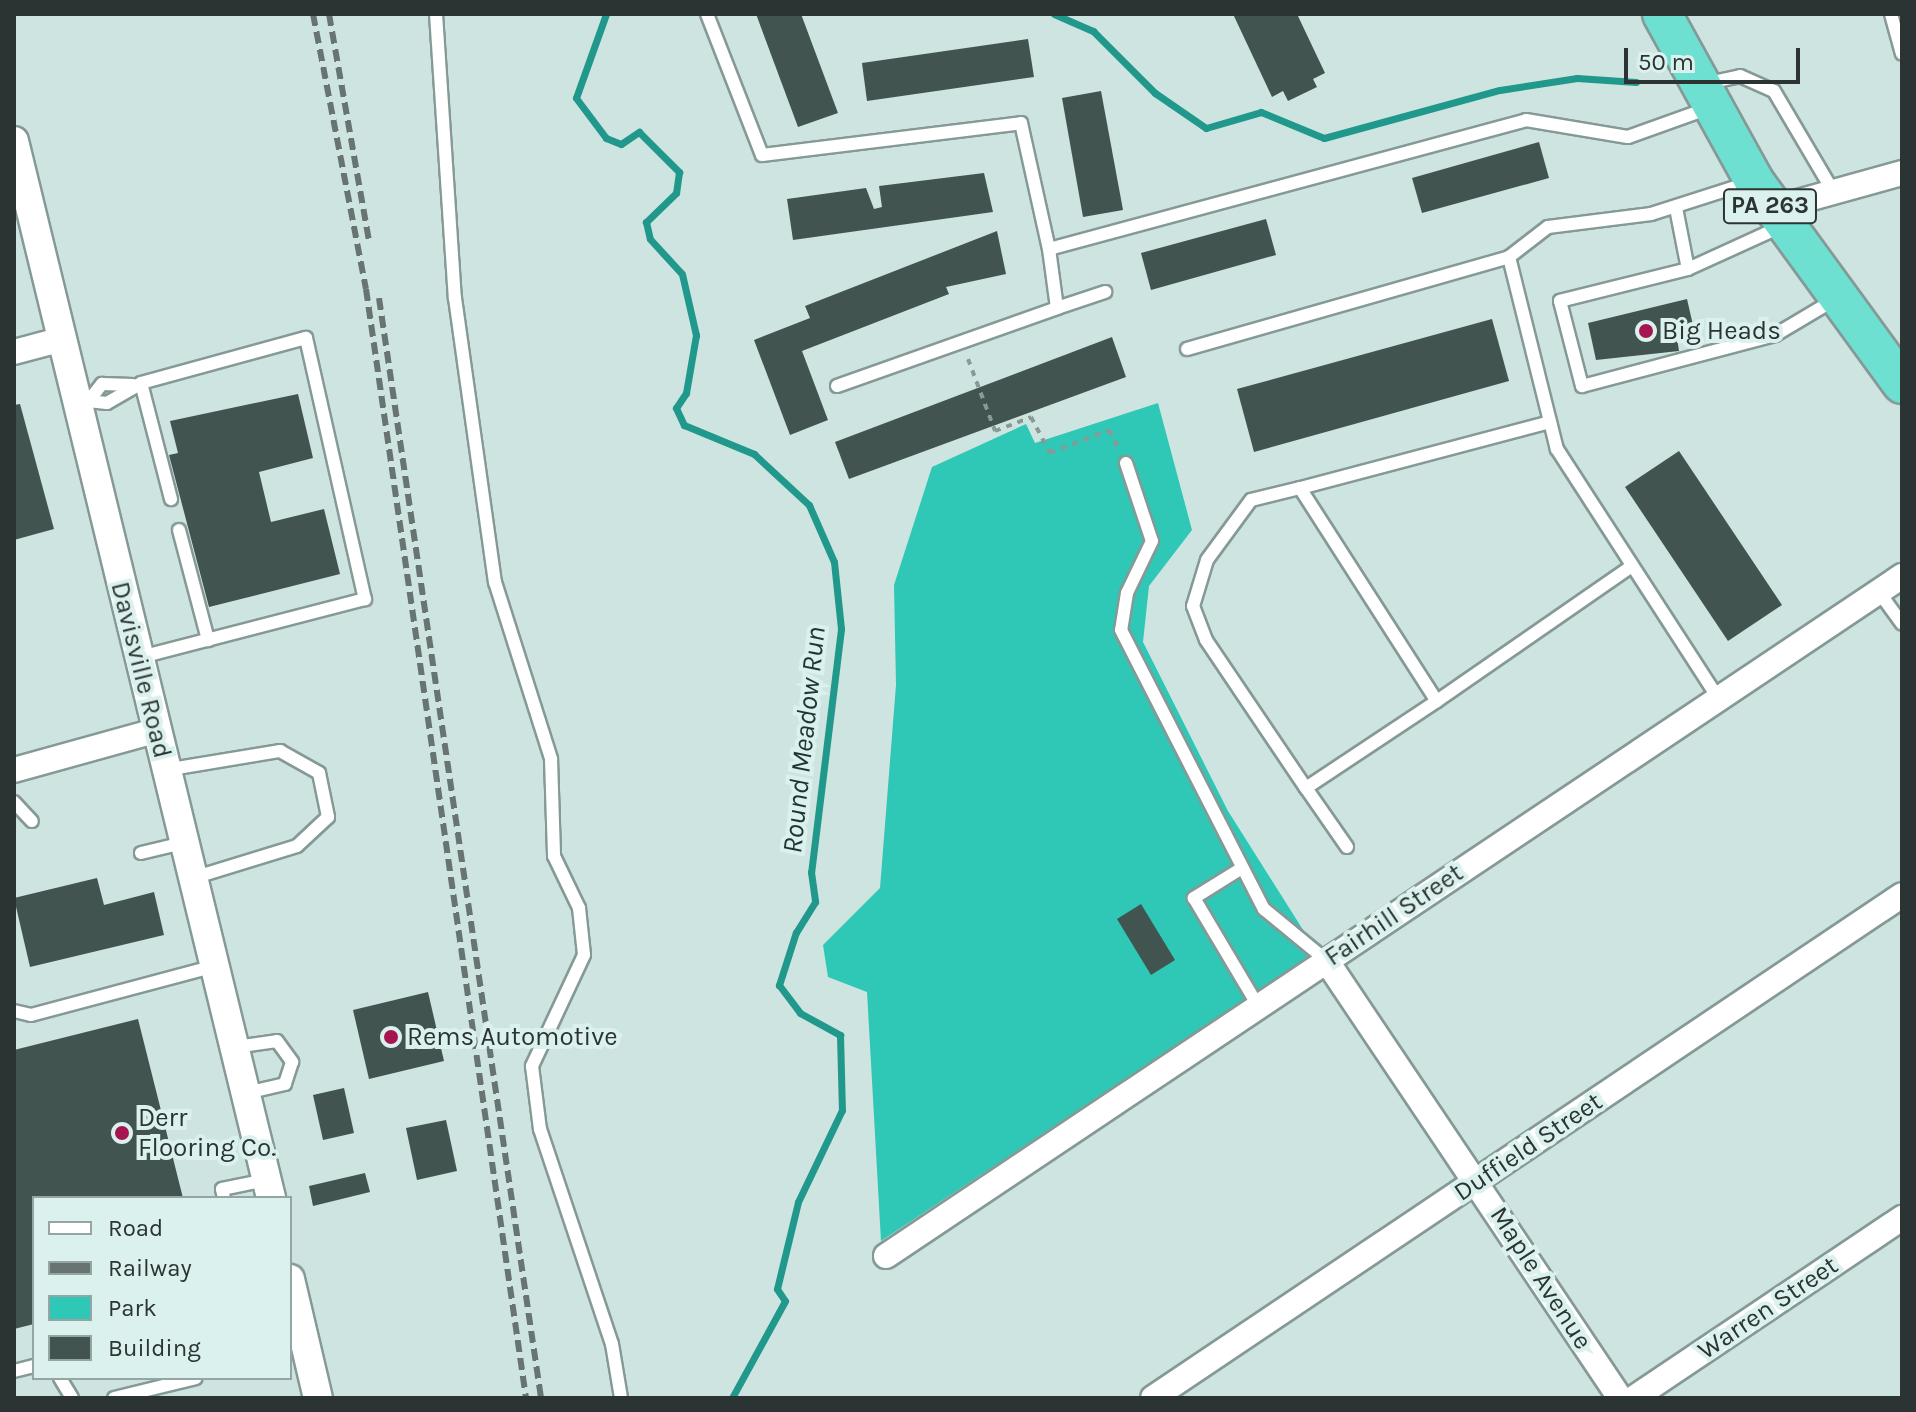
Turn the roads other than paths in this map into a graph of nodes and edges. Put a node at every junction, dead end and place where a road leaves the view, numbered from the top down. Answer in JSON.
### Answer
{"nodes":[{"id":1,"x":436,"y":14,"type":"edge"},
{"id":2,"x":707,"y":14,"type":"edge"},
{"id":3,"x":1662,"y":14,"type":"edge"},
{"id":4,"x":1891,"y":14,"type":"edge"},
{"id":5,"x":1902,"y":54,"type":"edge"},
{"id":6,"x":1703,"y":97,"type":"junction"},
{"id":7,"x":14,"y":141,"type":"edge"},
{"id":8,"x":1902,"y":173,"type":"edge"},
{"id":9,"x":1834,"y":193,"type":"junction"},
{"id":10,"x":1770,"y":205,"type":"junction"},
{"id":11,"x":1676,"y":208,"type":"junction"},
{"id":12,"x":1049,"y":249,"type":"junction"},
{"id":13,"x":1509,"y":257,"type":"junction"},
{"id":14,"x":1688,"y":269,"type":"junction"},
{"id":15,"x":1105,"y":292,"type":"dead end"},
{"id":16,"x":1837,"y":299,"type":"junction"},
{"id":17,"x":1057,"y":308,"type":"junction"},
{"id":18,"x":63,"y":339,"type":"junction"},
{"id":19,"x":1187,"y":349,"type":"dead end"},
{"id":20,"x":14,"y":352,"type":"edge"},
{"id":21,"x":137,"y":384,"type":"junction"},
{"id":22,"x":1902,"y":384,"type":"edge"},
{"id":23,"x":837,"y":386,"type":"dead end"},
{"id":24,"x":84,"y":399,"type":"junction"},
{"id":25,"x":1550,"y":422,"type":"junction"},
{"id":26,"x":1126,"y":463,"type":"road end"},
{"id":27,"x":1300,"y":488,"type":"junction"},
{"id":28,"x":171,"y":499,"type":"dead end"},
{"id":29,"x":179,"y":530,"type":"dead end"},
{"id":30,"x":1632,"y":566,"type":"junction"},
{"id":31,"x":1902,"y":576,"type":"edge"},
{"id":32,"x":1879,"y":592,"type":"junction"},
{"id":33,"x":1902,"y":624,"type":"edge"},
{"id":34,"x":208,"y":640,"type":"junction"},
{"id":35,"x":137,"y":657,"type":"junction"},
{"id":36,"x":1719,"y":699,"type":"junction"},
{"id":37,"x":1437,"y":701,"type":"junction"},
{"id":38,"x":155,"y":731,"type":"junction"},
{"id":39,"x":14,"y":770,"type":"edge"},
{"id":40,"x":165,"y":770,"type":"junction"},
{"id":41,"x":1306,"y":788,"type":"junction"},
{"id":42,"x":14,"y":802,"type":"edge"},
{"id":43,"x":32,"y":821,"type":"dead end"},
{"id":44,"x":183,"y":843,"type":"junction"},
{"id":45,"x":1347,"y":847,"type":"dead end"},
{"id":46,"x":141,"y":853,"type":"dead end"},
{"id":47,"x":1242,"y":868,"type":"junction"},
{"id":48,"x":191,"y":878,"type":"junction"},
{"id":49,"x":1902,"y":895,"type":"edge"},
{"id":50,"x":1326,"y":960,"type":"junction"},
{"id":51,"x":212,"y":967,"type":"junction"},
{"id":52,"x":1258,"y":1006,"type":"junction"},
{"id":53,"x":14,"y":1011,"type":"edge"},
{"id":54,"x":232,"y":1048,"type":"junction"},
{"id":55,"x":244,"y":1094,"type":"junction"},
{"id":56,"x":1477,"y":1182,"type":"junction"},
{"id":57,"x":268,"y":1189,"type":"edge"},
{"id":58,"x":224,"y":1196,"type":"edge"},
{"id":59,"x":1902,"y":1218,"type":"edge"},
{"id":60,"x":886,"y":1256,"type":"dead end"},
{"id":61,"x":292,"y":1288,"type":"edge"},
{"id":62,"x":61,"y":1380,"type":"edge"},
{"id":63,"x":188,"y":1380,"type":"edge"},
{"id":64,"x":72,"y":1398,"type":"edge"},
{"id":65,"x":114,"y":1398,"type":"edge"},
{"id":66,"x":318,"y":1398,"type":"edge"},
{"id":67,"x":621,"y":1398,"type":"edge"},
{"id":68,"x":1153,"y":1398,"type":"edge"},
{"id":69,"x":1620,"y":1398,"type":"edge"},
{"id":70,"x":1634,"y":1398,"type":"edge"}],
"edges":[{"from":1,"to":67,"type":"lane"},
{"from":2,"to":12,"type":"lane"},
{"from":3,"to":6,"type":"highway","number":"PA 263"},
{"from":4,"to":5,"type":"lane"},
{"from":6,"to":9,"type":"lane"},
{"from":6,"to":10,"type":"highway","number":"PA 263"},
{"from":6,"to":12,"type":"lane"},
{"from":7,"to":18,"type":"street","name":"Davisville Road"},
{"from":8,"to":9,"type":"street"},
{"from":9,"to":10,"type":"street"},
{"from":10,"to":11,"type":"lane"},
{"from":10,"to":14,"type":"lane"},
{"from":10,"to":16,"type":"highway","number":"PA 263"},
{"from":11,"to":13,"type":"lane"},
{"from":11,"to":14,"type":"lane"},
{"from":12,"to":17,"type":"lane"},
{"from":13,"to":19,"type":"lane"},
{"from":13,"to":25,"type":"lane"},
{"from":14,"to":16,"type":"lane"},
{"from":15,"to":17,"type":"lane"},
{"from":16,"to":22,"type":"highway","number":"PA 263"},
{"from":17,"to":23,"type":"lane"},
{"from":18,"to":20,"type":"street"},
{"from":18,"to":24,"type":"street","name":"Davisville Road"},
{"from":21,"to":24,"type":"lane"},
{"from":21,"to":28,"type":"lane"},
{"from":21,"to":34,"type":"lane"},
{"from":24,"to":35,"type":"street","name":"Davisville Road"},
{"from":25,"to":27,"type":"lane"},
{"from":25,"to":30,"type":"lane"},
{"from":26,"to":47,"type":"lane"},
{"from":27,"to":37,"type":"lane"},
{"from":27,"to":41,"type":"lane"},
{"from":29,"to":34,"type":"lane"},
{"from":30,"to":36,"type":"lane"},
{"from":30,"to":37,"type":"lane"},
{"from":31,"to":32,"type":"street","name":"Fairhill Street"},
{"from":32,"to":33,"type":"lane"},
{"from":32,"to":36,"type":"street","name":"Fairhill Street"},
{"from":34,"to":35,"type":"lane"},
{"from":35,"to":38,"type":"street","name":"Davisville Road"},
{"from":36,"to":50,"type":"street","name":"Fairhill Street"},
{"from":37,"to":41,"type":"lane"},
{"from":38,"to":39,"type":"street"},
{"from":38,"to":40,"type":"street","name":"Davisville Road"},
{"from":40,"to":44,"type":"street","name":"Davisville Road"},
{"from":40,"to":48,"type":"lane"},
{"from":41,"to":45,"type":"lane"},
{"from":42,"to":43,"type":"lane"},
{"from":44,"to":46,"type":"lane"},
{"from":44,"to":48,"type":"street","name":"Davisville Road"},
{"from":47,"to":50,"type":"lane"},
{"from":47,"to":52,"type":"lane"},
{"from":48,"to":51,"type":"street","name":"Davisville Road"},
{"from":49,"to":56,"type":"street","name":"Duffield Street"},
{"from":50,"to":52,"type":"street","name":"Fairhill Street"},
{"from":50,"to":56,"type":"street","name":"Maple Avenue"},
{"from":51,"to":53,"type":"lane"},
{"from":51,"to":54,"type":"street","name":"Davisville Road"},
{"from":52,"to":60,"type":"street","name":"Fairhill Street"},
{"from":54,"to":55,"type":"street","name":"Davisville Road"},
{"from":54,"to":55,"type":"lane"},
{"from":55,"to":57,"type":"street","name":"Davisville Road"},
{"from":56,"to":68,"type":"street","name":"Duffield Street"},
{"from":56,"to":69,"type":"street","name":"Maple Avenue"},
{"from":57,"to":58,"type":"lane"},
{"from":59,"to":70,"type":"street","name":"Warren Street"},
{"from":61,"to":66,"type":"street"},
{"from":62,"to":64,"type":"lane"},
{"from":63,"to":65,"type":"lane"}]}
